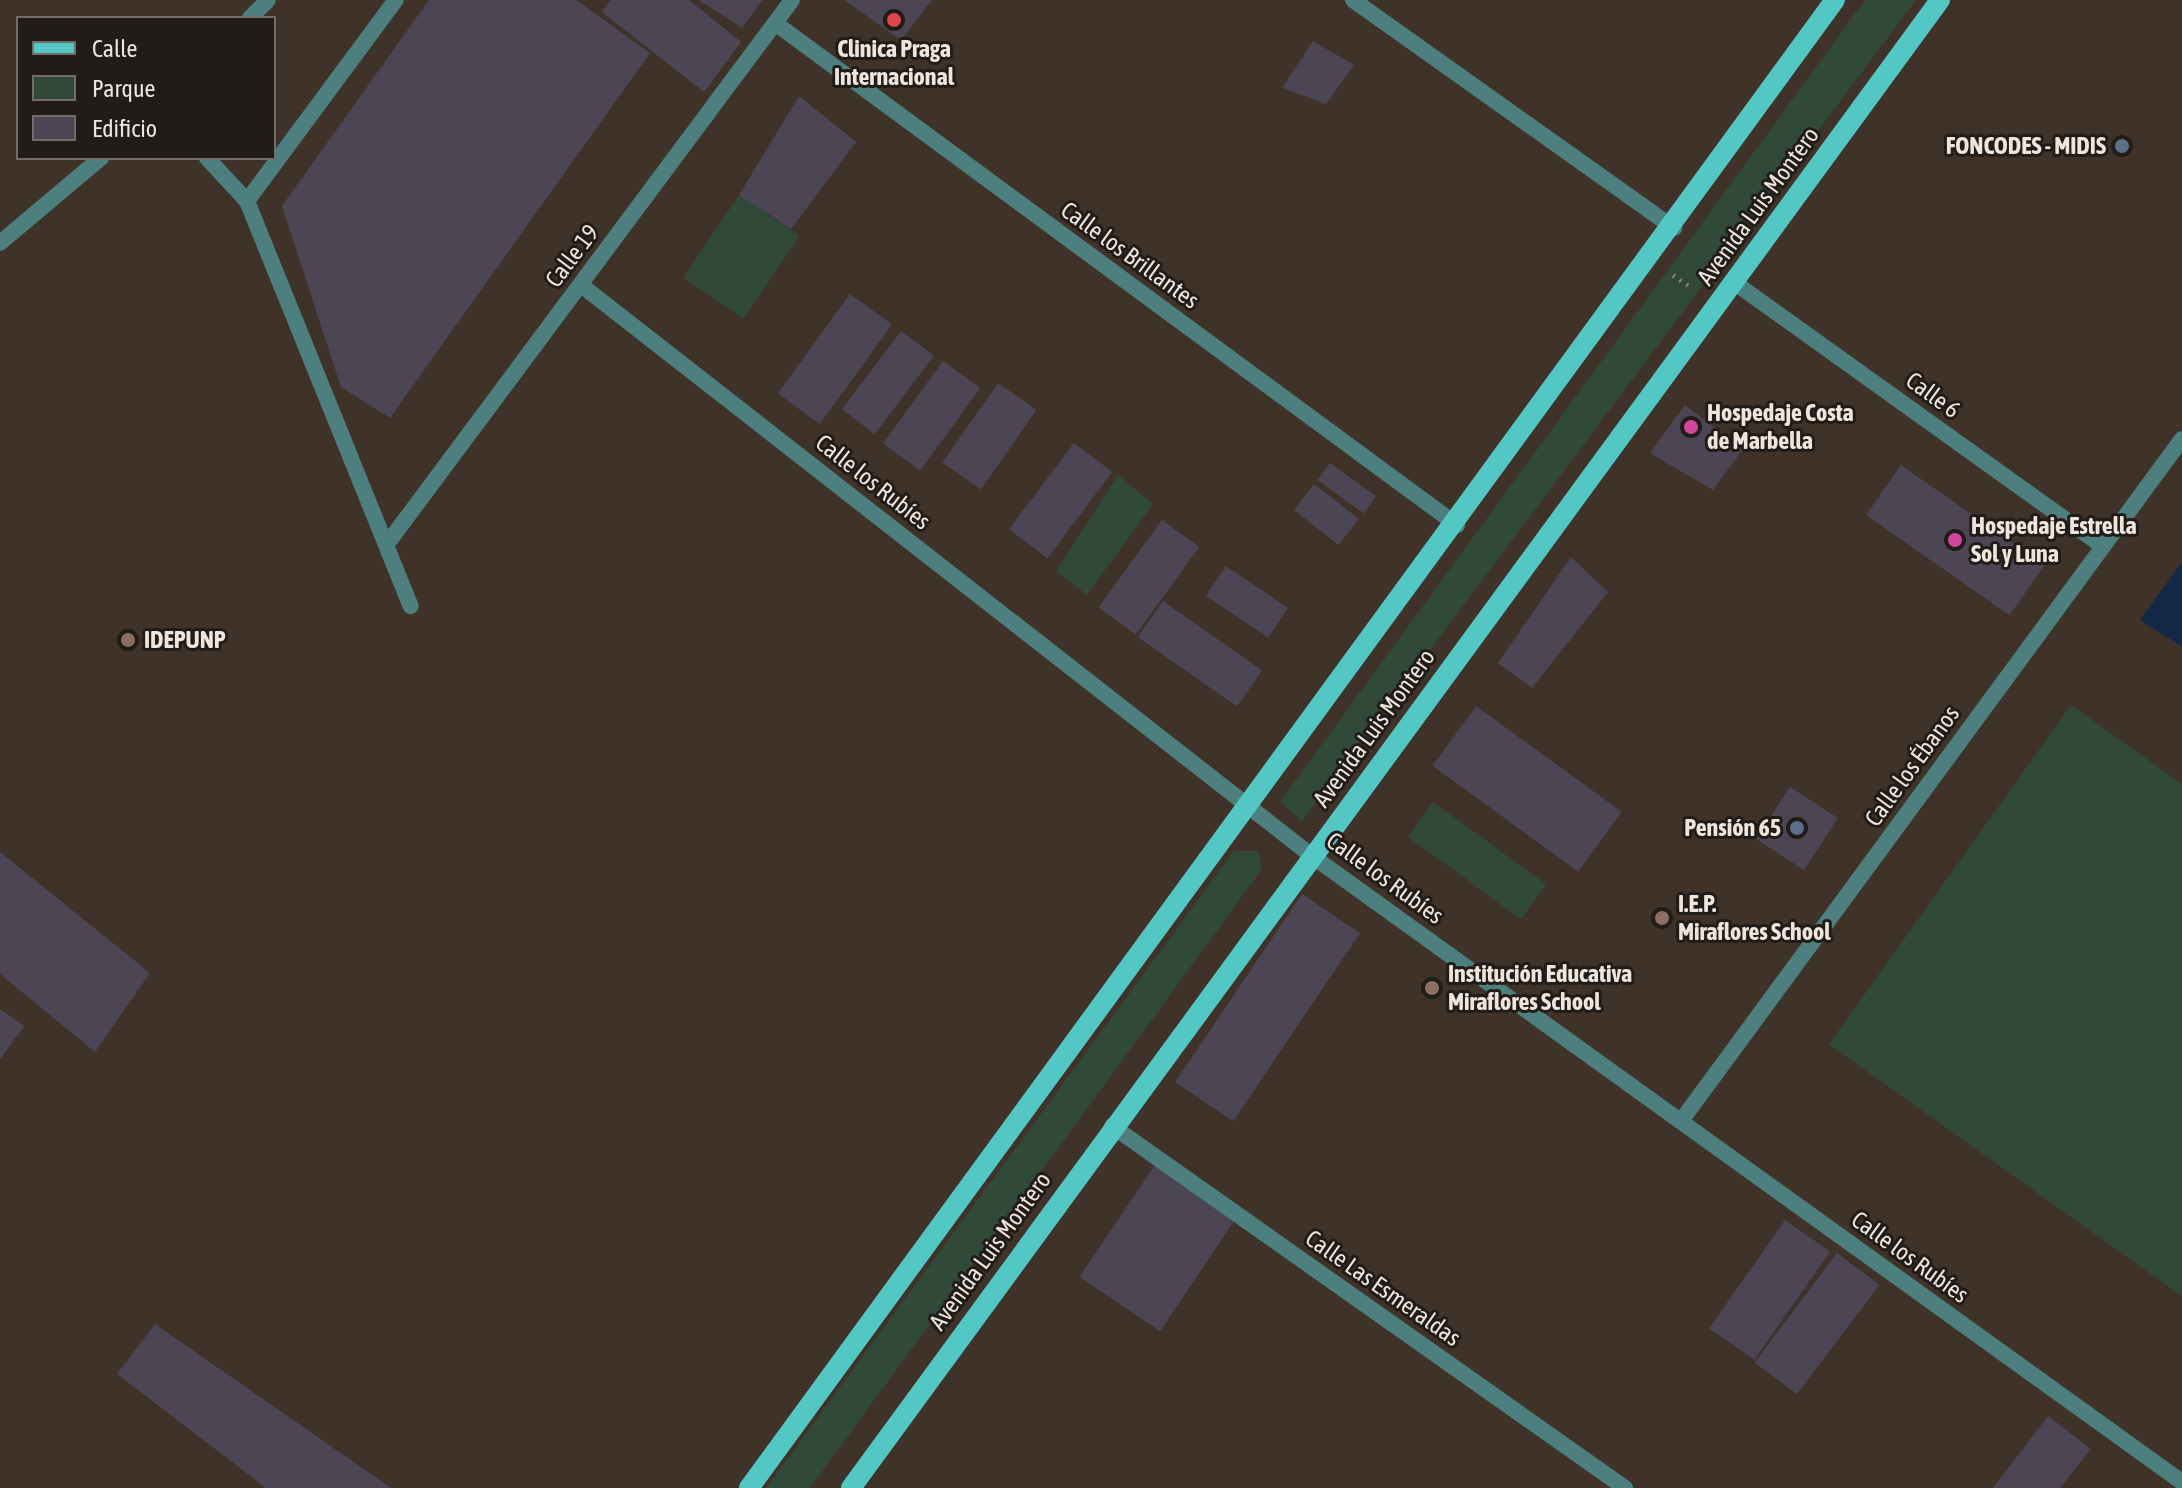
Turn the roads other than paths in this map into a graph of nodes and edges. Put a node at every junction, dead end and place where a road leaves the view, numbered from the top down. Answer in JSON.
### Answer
{"nodes":[{"id":1,"x":268,"y":0,"type":"edge"},
{"id":2,"x":396,"y":0,"type":"edge"},
{"id":3,"x":792,"y":0,"type":"edge"},
{"id":4,"x":1353,"y":0,"type":"edge"},
{"id":5,"x":1835,"y":0,"type":"edge"},
{"id":6,"x":1940,"y":0,"type":"edge"},
{"id":7,"x":252,"y":16,"type":"edge"},
{"id":8,"x":775,"y":23,"type":"junction"},
{"id":9,"x":99,"y":160,"type":"edge"},
{"id":10,"x":209,"y":160,"type":"edge"},
{"id":11,"x":247,"y":201,"type":"junction"},
{"id":12,"x":1674,"y":228,"type":"junction"},
{"id":13,"x":0,"y":243,"type":"edge"},
{"id":14,"x":1735,"y":283,"type":"junction"},
{"id":15,"x":581,"y":285,"type":"junction"},
{"id":16,"x":2182,"y":439,"type":"edge"},
{"id":17,"x":1457,"y":525,"type":"junction"},
{"id":18,"x":390,"y":540,"type":"junction"},
{"id":19,"x":2103,"y":546,"type":"junction"},
{"id":20,"x":411,"y":606,"type":"dead end"},
{"id":21,"x":1251,"y":807,"type":"junction"},
{"id":22,"x":1312,"y":856,"type":"junction"},
{"id":23,"x":1681,"y":1121,"type":"junction"},
{"id":24,"x":1112,"y":1126,"type":"junction"},
{"id":25,"x":2182,"y":1482,"type":"edge"},
{"id":26,"x":749,"y":1488,"type":"edge"},
{"id":27,"x":851,"y":1488,"type":"edge"},
{"id":28,"x":1625,"y":1488,"type":"edge"}],
"edges":[{"from":1,"to":7,"type":"street"},
{"from":2,"to":11,"type":"street"},
{"from":3,"to":8,"type":"street","name":"Calle 19"},
{"from":4,"to":12,"type":"street"},
{"from":5,"to":12,"type":"main road"},
{"from":6,"to":14,"type":"main road","name":"Avenida Luis Montero"},
{"from":8,"to":15,"type":"street","name":"Calle 19"},
{"from":8,"to":17,"type":"street","name":"Calle los Brillantes"},
{"from":9,"to":13,"type":"street"},
{"from":10,"to":11,"type":"street"},
{"from":11,"to":18,"type":"street"},
{"from":12,"to":17,"type":"main road"},
{"from":14,"to":19,"type":"street","name":"Calle 6"},
{"from":14,"to":22,"type":"main road","name":"Avenida Luis Montero"},
{"from":15,"to":18,"type":"street","name":"Calle 19"},
{"from":15,"to":21,"type":"street","name":"Calle los Rubíes"},
{"from":16,"to":19,"type":"street","name":"Calle los Ébanos"},
{"from":17,"to":21,"type":"main road"},
{"from":18,"to":20,"type":"street"},
{"from":19,"to":23,"type":"street","name":"Calle los Ébanos"},
{"from":21,"to":22,"type":"street","name":"Calle los Rubíes"},
{"from":21,"to":26,"type":"main road"},
{"from":22,"to":23,"type":"street","name":"Calle los Rubíes"},
{"from":22,"to":24,"type":"main road","name":"Avenida Luis Montero"},
{"from":23,"to":25,"type":"street","name":"Calle los Rubíes"},
{"from":24,"to":27,"type":"main road","name":"Avenida Luis Montero"},
{"from":24,"to":28,"type":"street","name":"Calle Las Esmeraldas"}]}
